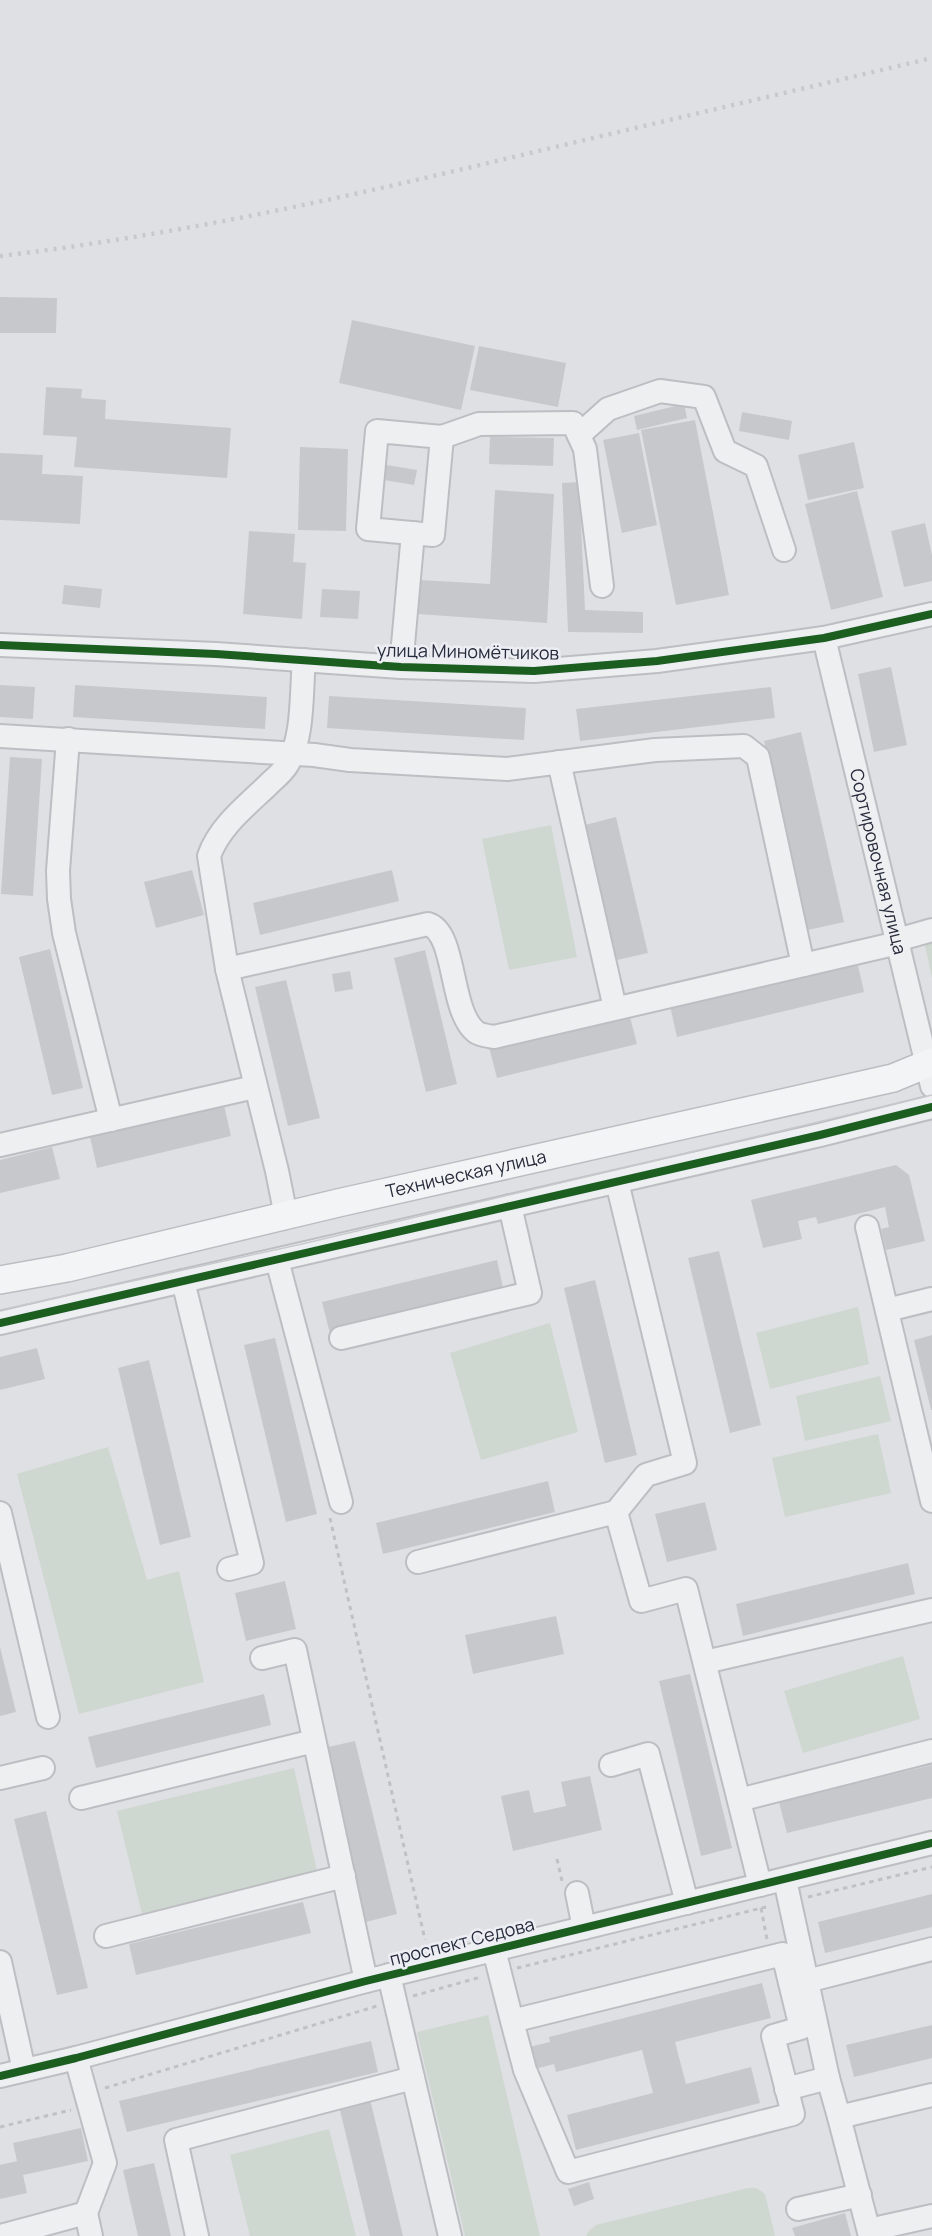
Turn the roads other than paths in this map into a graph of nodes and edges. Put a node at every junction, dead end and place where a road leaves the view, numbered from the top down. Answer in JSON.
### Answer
{"nodes":[{"id":1,"x":579,"y":435,"type":"junction"},
{"id":2,"x":442,"y":437,"type":"junction"},
{"id":3,"x":413,"y":533,"type":"junction"},
{"id":4,"x":784,"y":550,"type":"dead end"},
{"id":5,"x":602,"y":586,"type":"dead end"},
{"id":6,"x":932,"y":614,"type":"edge"},
{"id":7,"x":824,"y":638,"type":"junction"},
{"id":8,"x":0,"y":645,"type":"edge"},
{"id":9,"x":304,"y":660,"type":"junction"},
{"id":10,"x":401,"y":667,"type":"junction"},
{"id":11,"x":0,"y":736,"type":"edge"},
{"id":12,"x":68,"y":739,"type":"junction"},
{"id":13,"x":293,"y":754,"type":"junction"},
{"id":14,"x":559,"y":762,"type":"junction"},
{"id":15,"x":932,"y":930,"type":"edge"},
{"id":16,"x":897,"y":941,"type":"junction"},
{"id":17,"x":803,"y":965,"type":"junction"},
{"id":18,"x":227,"y":969,"type":"junction"},
{"id":19,"x":615,"y":1008,"type":"junction"},
{"id":20,"x":930,"y":1070,"type":"edge"},
{"id":21,"x":250,"y":1088,"type":"dead end"},
{"id":22,"x":932,"y":1107,"type":"edge"},
{"id":23,"x":111,"y":1120,"type":"junction"},
{"id":24,"x":0,"y":1145,"type":"edge"},
{"id":25,"x":617,"y":1182,"type":"junction"},
{"id":26,"x":510,"y":1206,"type":"junction"},
{"id":27,"x":286,"y":1216,"type":"junction"},
{"id":28,"x":867,"y":1227,"type":"dead end"},
{"id":29,"x":278,"y":1260,"type":"junction"},
{"id":30,"x":0,"y":1280,"type":"edge"},
{"id":31,"x":183,"y":1281,"type":"junction"},
{"id":32,"x":932,"y":1299,"type":"edge"},
{"id":33,"x":887,"y":1310,"type":"junction"},
{"id":34,"x":0,"y":1323,"type":"edge"},
{"id":35,"x":341,"y":1338,"type":"dead end"},
{"id":36,"x":932,"y":1501,"type":"edge"},
{"id":37,"x":335,"y":1509,"type":"road end"},
{"id":38,"x":616,"y":1512,"type":"junction"},
{"id":39,"x":0,"y":1513,"type":"edge"},
{"id":40,"x":418,"y":1562,"type":"dead end"},
{"id":41,"x":229,"y":1569,"type":"dead end"},
{"id":42,"x":932,"y":1610,"type":"edge"},
{"id":43,"x":262,"y":1658,"type":"dead end"},
{"id":44,"x":705,"y":1662,"type":"junction"},
{"id":45,"x":48,"y":1717,"type":"dead end"},
{"id":46,"x":314,"y":1741,"type":"junction"},
{"id":47,"x":932,"y":1750,"type":"edge"},
{"id":48,"x":611,"y":1765,"type":"dead end"},
{"id":49,"x":43,"y":1768,"type":"dead end"},
{"id":50,"x":0,"y":1778,"type":"edge"},
{"id":51,"x":81,"y":1798,"type":"dead end"},
{"id":52,"x":739,"y":1800,"type":"junction"},
{"id":53,"x":932,"y":1843,"type":"edge"},
{"id":54,"x":344,"y":1876,"type":"junction"},
{"id":55,"x":785,"y":1880,"type":"junction"},
{"id":56,"x":760,"y":1885,"type":"junction"},
{"id":57,"x":577,"y":1893,"type":"dead end"},
{"id":58,"x":687,"y":1903,"type":"junction"},
{"id":59,"x":584,"y":1928,"type":"junction"},
{"id":60,"x":106,"y":1936,"type":"dead end"},
{"id":61,"x":932,"y":1949,"type":"edge"},
{"id":62,"x":494,"y":1950,"type":"junction"},
{"id":63,"x":0,"y":1962,"type":"edge"},
{"id":64,"x":389,"y":1975,"type":"junction"},
{"id":65,"x":366,"y":1981,"type":"junction"},
{"id":66,"x":807,"y":1981,"type":"junction"},
{"id":67,"x":512,"y":2021,"type":"junction"},
{"id":68,"x":76,"y":2058,"type":"junction"},
{"id":69,"x":24,"y":2070,"type":"junction"},
{"id":70,"x":0,"y":2076,"type":"edge"},
{"id":71,"x":413,"y":2078,"type":"junction"},
{"id":72,"x":828,"y":2079,"type":"junction"},
{"id":73,"x":786,"y":2089,"type":"junction"},
{"id":74,"x":932,"y":2095,"type":"edge"},
{"id":75,"x":839,"y":2117,"type":"junction"},
{"id":76,"x":860,"y":2195,"type":"junction"},
{"id":77,"x":798,"y":2209,"type":"dead end"},
{"id":78,"x":86,"y":2213,"type":"junction"},
{"id":79,"x":932,"y":2216,"type":"edge"},
{"id":80,"x":869,"y":2233,"type":"edge"},
{"id":81,"x":1,"y":2236,"type":"edge"},
{"id":82,"x":91,"y":2236,"type":"edge"},
{"id":83,"x":197,"y":2236,"type":"edge"},
{"id":84,"x":450,"y":2236,"type":"edge"}],
"edges":[{"from":1,"to":2,"type":"street"},
{"from":1,"to":4,"type":"street"},
{"from":1,"to":5,"type":"street"},
{"from":2,"to":3,"type":"street"},
{"from":2,"to":3,"type":"street"},
{"from":3,"to":10,"type":"street"},
{"from":6,"to":7,"type":"street","name":"улица Миномётчиков"},
{"from":7,"to":10,"type":"street","name":"улица Миномётчиков"},
{"from":7,"to":16,"type":"street","name":"Сортировочная улица"},
{"from":8,"to":9,"type":"street","name":"улица Миномётчиков"},
{"from":9,"to":10,"type":"street","name":"улица Миномётчиков"},
{"from":9,"to":13,"type":"street"},
{"from":11,"to":12,"type":"street"},
{"from":12,"to":13,"type":"street"},
{"from":12,"to":23,"type":"street"},
{"from":13,"to":14,"type":"street"},
{"from":13,"to":18,"type":"street"},
{"from":14,"to":17,"type":"street"},
{"from":14,"to":19,"type":"street"},
{"from":15,"to":16,"type":"street"},
{"from":16,"to":17,"type":"street"},
{"from":16,"to":20,"type":"street","name":"Сортировочная улица"},
{"from":17,"to":19,"type":"street"},
{"from":18,"to":19,"type":"street"},
{"from":18,"to":27,"type":"street"},
{"from":20,"to":27,"type":"main road","name":"Техническая улица"},
{"from":21,"to":23,"type":"street"},
{"from":22,"to":25,"type":"street"},
{"from":23,"to":24,"type":"street"},
{"from":25,"to":26,"type":"street"},
{"from":25,"to":38,"type":"street"},
{"from":26,"to":29,"type":"street"},
{"from":26,"to":35,"type":"street"},
{"from":27,"to":30,"type":"main road","name":"Техническая улица"},
{"from":28,"to":33,"type":"street"},
{"from":29,"to":31,"type":"street"},
{"from":29,"to":37,"type":"street"},
{"from":31,"to":34,"type":"street"},
{"from":31,"to":41,"type":"street"},
{"from":32,"to":33,"type":"street"},
{"from":33,"to":36,"type":"street"},
{"from":38,"to":40,"type":"street"},
{"from":38,"to":44,"type":"street"},
{"from":39,"to":45,"type":"street"},
{"from":42,"to":44,"type":"street"},
{"from":43,"to":46,"type":"street"},
{"from":44,"to":52,"type":"street"},
{"from":46,"to":51,"type":"street"},
{"from":46,"to":54,"type":"street"},
{"from":47,"to":52,"type":"street"},
{"from":48,"to":58,"type":"street"},
{"from":49,"to":50,"type":"street"},
{"from":52,"to":56,"type":"street"},
{"from":53,"to":55,"type":"street","name":"проспект Седова"},
{"from":54,"to":60,"type":"street"},
{"from":54,"to":65,"type":"street"},
{"from":55,"to":56,"type":"street","name":"проспект Седова"},
{"from":55,"to":66,"type":"street"},
{"from":56,"to":58,"type":"street","name":"проспект Седова"},
{"from":57,"to":59,"type":"street"},
{"from":58,"to":59,"type":"street","name":"проспект Седова"},
{"from":59,"to":62,"type":"street","name":"проспект Седова"},
{"from":61,"to":66,"type":"street"},
{"from":62,"to":64,"type":"street","name":"проспект Седова"},
{"from":62,"to":67,"type":"street"},
{"from":63,"to":69,"type":"street"},
{"from":64,"to":65,"type":"street","name":"проспект Седова"},
{"from":64,"to":71,"type":"street"},
{"from":65,"to":68,"type":"street","name":"проспект Седова"},
{"from":66,"to":72,"type":"street"},
{"from":67,"to":73,"type":"street"},
{"from":67,"to":73,"type":"street"},
{"from":68,"to":69,"type":"street","name":"проспект Седова"},
{"from":68,"to":78,"type":"street"},
{"from":69,"to":70,"type":"street","name":"проспект Седова"},
{"from":71,"to":83,"type":"street"},
{"from":71,"to":84,"type":"street"},
{"from":72,"to":73,"type":"street"},
{"from":72,"to":75,"type":"street"},
{"from":74,"to":75,"type":"street"},
{"from":75,"to":76,"type":"street"},
{"from":76,"to":77,"type":"street"},
{"from":76,"to":80,"type":"street"},
{"from":78,"to":81,"type":"street"},
{"from":78,"to":82,"type":"street"},
{"from":79,"to":80,"type":"street"}]}
